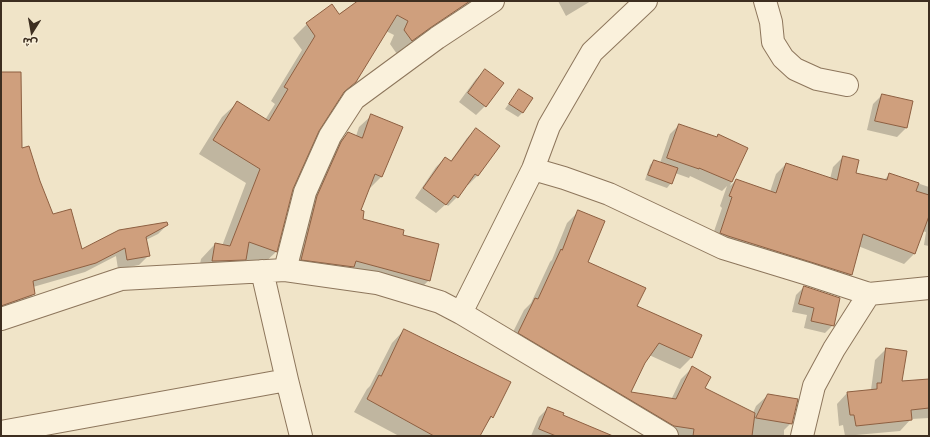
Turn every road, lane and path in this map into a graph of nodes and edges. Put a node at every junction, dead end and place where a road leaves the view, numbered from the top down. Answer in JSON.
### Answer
{"nodes":[{"id":1,"x":493,"y":1,"type":"edge"},
{"id":2,"x":646,"y":1,"type":"edge"},
{"id":3,"x":765,"y":1,"type":"edge"},
{"id":4,"x":847,"y":85,"type":"dead end"},
{"id":5,"x":533,"y":169,"type":"junction"},
{"id":6,"x":285,"y":270,"type":"junction"},
{"id":7,"x":262,"y":271,"type":"junction"},
{"id":8,"x":929,"y":288,"type":"edge"},
{"id":9,"x":869,"y":294,"type":"junction"},
{"id":10,"x":461,"y":313,"type":"junction"},
{"id":11,"x":1,"y":319,"type":"edge"},
{"id":12,"x":287,"y":380,"type":"junction"},
{"id":13,"x":1,"y":432,"type":"edge"},
{"id":14,"x":301,"y":436,"type":"edge"},
{"id":15,"x":667,"y":436,"type":"edge"},
{"id":16,"x":802,"y":436,"type":"edge"}],
"edges":[{"from":1,"to":6,"type":"street"},
{"from":2,"to":5,"type":"street"},
{"from":3,"to":4,"type":"street"},
{"from":5,"to":9,"type":"street"},
{"from":5,"to":10,"type":"street"},
{"from":6,"to":7,"type":"street"},
{"from":6,"to":10,"type":"street"},
{"from":7,"to":11,"type":"street"},
{"from":7,"to":12,"type":"street"},
{"from":8,"to":9,"type":"street"},
{"from":9,"to":16,"type":"street"},
{"from":10,"to":15,"type":"street"},
{"from":12,"to":13,"type":"street"},
{"from":12,"to":14,"type":"street"}]}
